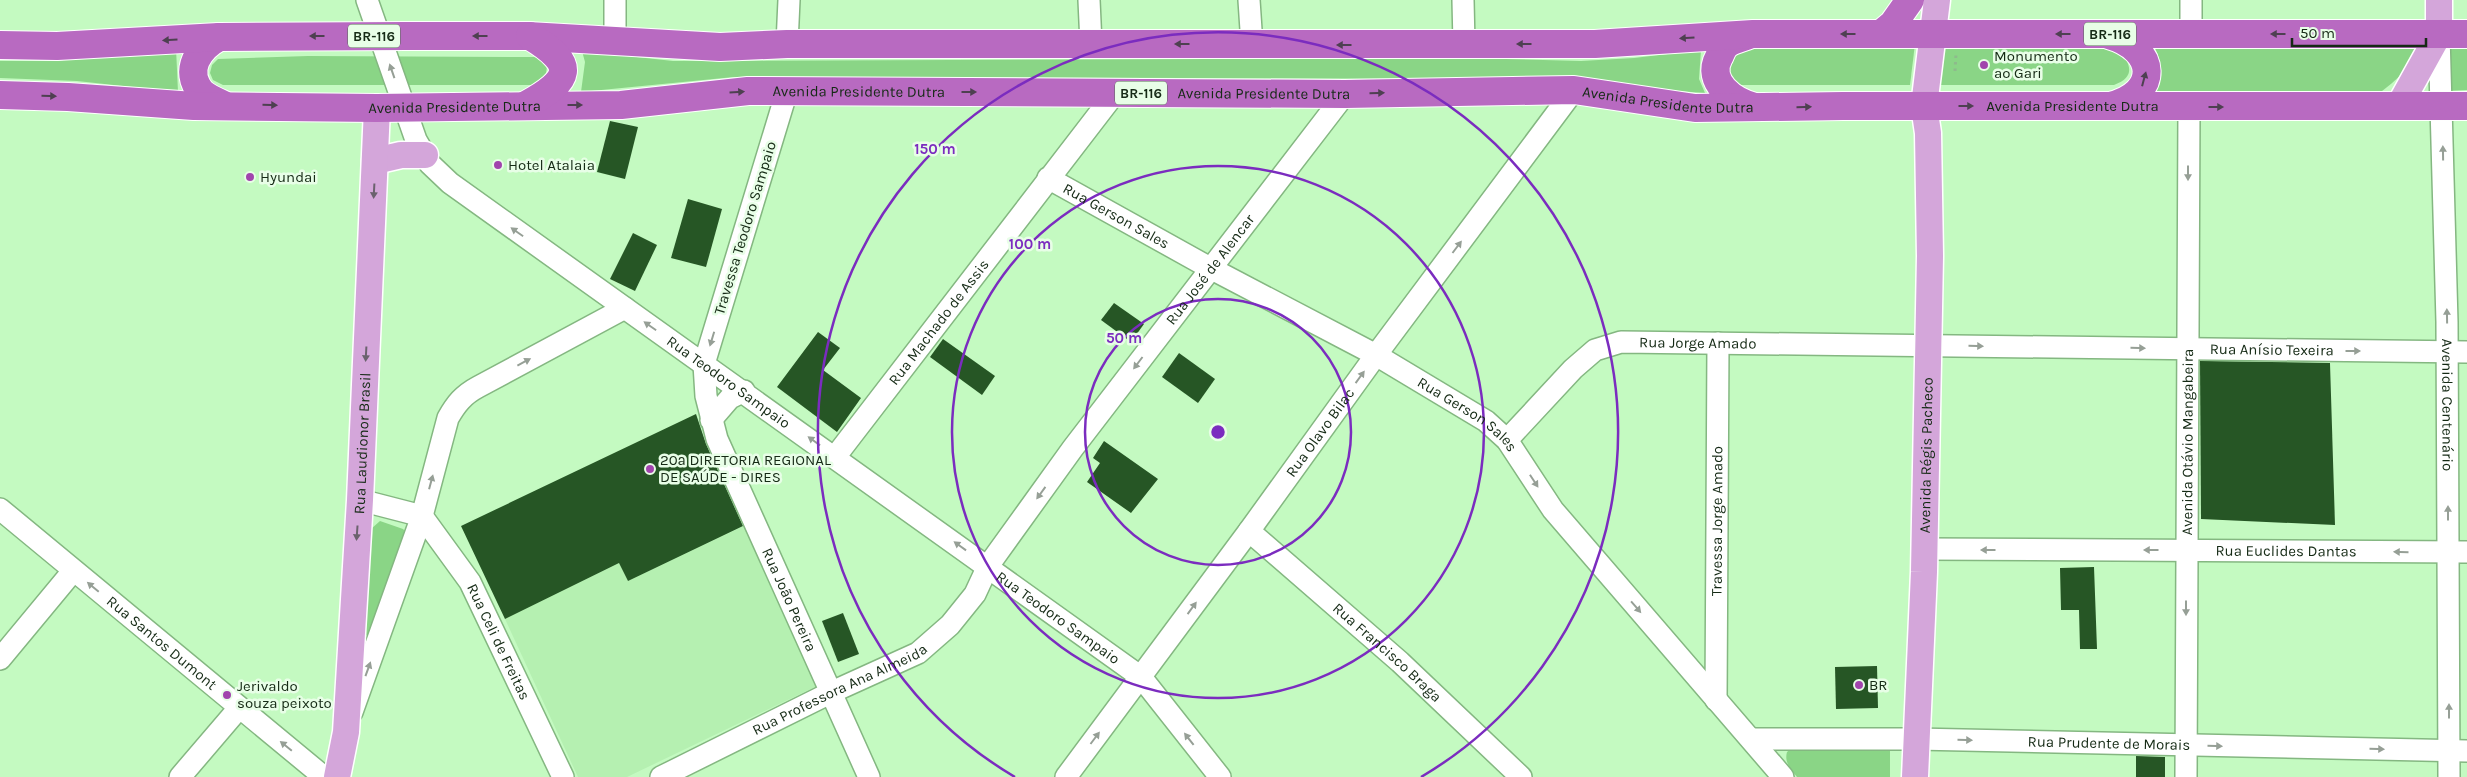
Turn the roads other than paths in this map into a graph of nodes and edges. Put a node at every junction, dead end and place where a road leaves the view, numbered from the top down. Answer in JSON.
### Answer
{"nodes":[{"id":1,"x":367,"y":0,"type":"edge"},
{"id":2,"x":615,"y":0,"type":"edge"},
{"id":3,"x":788,"y":0,"type":"edge"},
{"id":4,"x":1089,"y":0,"type":"edge"},
{"id":5,"x":1249,"y":0,"type":"edge"},
{"id":6,"x":1463,"y":0,"type":"edge"},
{"id":7,"x":1910,"y":0,"type":"edge"},
{"id":8,"x":1937,"y":0,"type":"edge"},
{"id":9,"x":2191,"y":0,"type":"edge"},
{"id":10,"x":2438,"y":0,"type":"edge"},
{"id":11,"x":1753,"y":34,"type":"junction"},
{"id":12,"x":1881,"y":34,"type":"junction"},
{"id":13,"x":1934,"y":34,"type":"junction"},
{"id":14,"x":2106,"y":34,"type":"junction"},
{"id":15,"x":2191,"y":34,"type":"junction"},
{"id":16,"x":2439,"y":34,"type":"junction"},
{"id":17,"x":2467,"y":34,"type":"edge"},
{"id":18,"x":380,"y":36,"type":"junction"},
{"id":19,"x":528,"y":36,"type":"junction"},
{"id":20,"x":219,"y":37,"type":"junction"},
{"id":21,"x":615,"y":42,"type":"junction"},
{"id":22,"x":787,"y":44,"type":"junction"},
{"id":23,"x":1091,"y":44,"type":"junction"},
{"id":24,"x":1464,"y":44,"type":"junction"},
{"id":25,"x":0,"y":45,"type":"edge"},
{"id":26,"x":1252,"y":45,"type":"junction"},
{"id":27,"x":1574,"y":90,"type":"junction"},
{"id":28,"x":787,"y":91,"type":"junction"},
{"id":29,"x":1115,"y":93,"type":"junction"},
{"id":30,"x":1345,"y":94,"type":"junction"},
{"id":31,"x":0,"y":95,"type":"edge"},
{"id":32,"x":222,"y":104,"type":"junction"},
{"id":33,"x":526,"y":105,"type":"junction"},
{"id":34,"x":404,"y":106,"type":"junction"},
{"id":35,"x":1924,"y":106,"type":"junction"},
{"id":36,"x":2399,"y":106,"type":"junction"},
{"id":37,"x":2454,"y":106,"type":"edge"},
{"id":38,"x":1755,"y":107,"type":"junction"},
{"id":39,"x":2108,"y":107,"type":"junction"},
{"id":40,"x":2188,"y":107,"type":"junction"},
{"id":41,"x":377,"y":108,"type":"junction"},
{"id":42,"x":425,"y":155,"type":"junction"},
{"id":43,"x":375,"y":161,"type":"junction"},
{"id":44,"x":1048,"y":178,"type":"junction"},
{"id":45,"x":1210,"y":268,"type":"junction"},
{"id":46,"x":625,"y":308,"type":"junction"},
{"id":47,"x":1718,"y":343,"type":"junction"},
{"id":48,"x":1927,"y":345,"type":"junction"},
{"id":49,"x":2188,"y":349,"type":"junction"},
{"id":50,"x":2457,"y":352,"type":"edge"},
{"id":51,"x":1376,"y":355,"type":"junction"},
{"id":52,"x":704,"y":364,"type":"junction"},
{"id":53,"x":744,"y":391,"type":"junction"},
{"id":54,"x":711,"y":420,"type":"junction"},
{"id":55,"x":1507,"y":440,"type":"junction"},
{"id":56,"x":835,"y":457,"type":"junction"},
{"id":57,"x":360,"y":500,"type":"junction"},
{"id":58,"x":0,"y":509,"type":"edge"},
{"id":59,"x":422,"y":516,"type":"junction"},
{"id":60,"x":1249,"y":531,"type":"junction"},
{"id":61,"x":1925,"y":550,"type":"junction"},
{"id":62,"x":2187,"y":550,"type":"junction"},
{"id":63,"x":2457,"y":552,"type":"edge"},
{"id":64,"x":988,"y":566,"type":"junction"},
{"id":65,"x":73,"y":571,"type":"junction"},
{"id":66,"x":0,"y":659,"type":"edge"},
{"id":67,"x":1141,"y":677,"type":"junction"},
{"id":68,"x":832,"y":692,"type":"junction"},
{"id":69,"x":1716,"y":700,"type":"junction"},
{"id":70,"x":240,"y":708,"type":"junction"},
{"id":71,"x":346,"y":732,"type":"junction"},
{"id":72,"x":1751,"y":739,"type":"junction"},
{"id":73,"x":1916,"y":739,"type":"junction"},
{"id":74,"x":2186,"y":746,"type":"junction"},
{"id":75,"x":2458,"y":750,"type":"edge"},
{"id":76,"x":180,"y":777,"type":"edge"},
{"id":77,"x":324,"y":777,"type":"edge"},
{"id":78,"x":337,"y":777,"type":"edge"},
{"id":79,"x":562,"y":777,"type":"edge"},
{"id":80,"x":661,"y":777,"type":"edge"},
{"id":81,"x":870,"y":777,"type":"edge"},
{"id":82,"x":1066,"y":777,"type":"edge"},
{"id":83,"x":1220,"y":777,"type":"edge"},
{"id":84,"x":1521,"y":777,"type":"edge"},
{"id":85,"x":1784,"y":777,"type":"edge"},
{"id":86,"x":1915,"y":777,"type":"edge"},
{"id":87,"x":2186,"y":777,"type":"edge"},
{"id":88,"x":2449,"y":777,"type":"edge"}],
"edges":[{"from":1,"to":18,"type":"street","name":"Rua Teodoro Sampaio"},
{"from":2,"to":21,"type":"street"},
{"from":3,"to":22,"type":"street"},
{"from":4,"to":23,"type":"street"},
{"from":5,"to":26,"type":"street"},
{"from":6,"to":24,"type":"street"},
{"from":7,"to":12,"type":"highway"},
{"from":8,"to":13,"type":"main road","name":"Avenida Régis Pacheco"},
{"from":9,"to":15,"type":"street"},
{"from":10,"to":16,"type":"main road"},
{"from":12,"to":11,"type":"highway","number":"BR-116","one_way":true},
{"from":11,"to":24,"type":"highway","number":"BR-116","one_way":true},
{"from":11,"to":38,"type":"highway"},
{"from":12,"to":13,"type":"highway","number":"BR-116"},
{"from":14,"to":13,"type":"highway","number":"BR-116","one_way":true},
{"from":13,"to":35,"type":"main road","name":"Avenida Régis Pacheco"},
{"from":14,"to":15,"type":"highway","number":"BR-116"},
{"from":39,"to":14,"type":"highway","one_way":true},
{"from":16,"to":15,"type":"highway","number":"BR-116","one_way":true},
{"from":16,"to":17,"type":"highway","number":"BR-116"},
{"from":16,"to":36,"type":"main road"},
{"from":16,"to":37,"type":"street","name":"Avenida Centenário"},
{"from":19,"to":18,"type":"highway","number":"BR-116","one_way":true},
{"from":18,"to":20,"type":"highway","number":"BR-116","one_way":true},
{"from":34,"to":18,"type":"street","name":"Rua Teodoro Sampaio","one_way":true},
{"from":19,"to":21,"type":"highway","number":"BR-116"},
{"from":19,"to":33,"type":"highway"},
{"from":20,"to":25,"type":"highway","number":"BR-116","one_way":true},
{"from":20,"to":32,"type":"highway"},
{"from":21,"to":22,"type":"highway","number":"BR-116"},
{"from":22,"to":23,"type":"highway","number":"BR-116"},
{"from":26,"to":23,"type":"highway","number":"BR-116","one_way":true},
{"from":24,"to":26,"type":"highway","number":"BR-116","one_way":true},
{"from":30,"to":27,"type":"highway","name":"Avenida Presidente Dutra","number":"BR-116","one_way":true},
{"from":27,"to":38,"type":"highway","name":"Avenida Presidente Dutra","number":"BR-116"},
{"from":51,"to":27,"type":"street","name":"Rua Olavo Bilac","one_way":true},
{"from":28,"to":29,"type":"highway","name":"Avenida Presidente Dutra","number":"BR-116","one_way":true},
{"from":33,"to":28,"type":"highway","name":"Avenida Presidente Dutra","number":"BR-116","one_way":true},
{"from":28,"to":52,"type":"street","name":"Travessa Teodoro Sampaio","one_way":true},
{"from":29,"to":30,"type":"highway","name":"Avenida Presidente Dutra","number":"BR-116"},
{"from":29,"to":44,"type":"street","name":"Rua Machado de Assis"},
{"from":30,"to":45,"type":"street","name":"Rua José de Alencar"},
{"from":31,"to":32,"type":"highway","name":"Avenida Presidente Dutra","number":"BR-116","one_way":true},
{"from":32,"to":41,"type":"highway","name":"Avenida Presidente Dutra","number":"BR-116","one_way":true},
{"from":33,"to":34,"type":"highway","name":"Avenida Presidente Dutra","number":"BR-116"},
{"from":34,"to":41,"type":"highway","name":"Avenida Presidente Dutra","number":"BR-116"},
{"from":34,"to":42,"type":"street","name":"Rua Teodoro Sampaio"},
{"from":38,"to":35,"type":"highway","name":"Avenida Presidente Dutra","number":"BR-116","one_way":true},
{"from":35,"to":39,"type":"highway","name":"Avenida Presidente Dutra","number":"BR-116","one_way":true},
{"from":35,"to":48,"type":"main road","name":"Avenida Régis Pacheco"},
{"from":36,"to":37,"type":"highway","name":"Avenida Presidente Dutra","number":"BR-116"},
{"from":40,"to":36,"type":"highway","name":"Avenida Presidente Dutra","number":"BR-116","one_way":true},
{"from":50,"to":37,"type":"street","name":"Avenida Centenário","one_way":true},
{"from":39,"to":40,"type":"highway","name":"Avenida Presidente Dutra","number":"BR-116"},
{"from":40,"to":49,"type":"street","name":"Avenida Otávio Mangabeira","one_way":true},
{"from":41,"to":43,"type":"main road","name":"Rua Laudionor Brasil"},
{"from":42,"to":43,"type":"main road"},
{"from":46,"to":42,"type":"street","name":"Rua Teodoro Sampaio","one_way":true},
{"from":43,"to":57,"type":"main road","name":"Rua Laudionor Brasil","one_way":true},
{"from":44,"to":45,"type":"street","name":"Rua Gerson Sales"},
{"from":44,"to":56,"type":"street","name":"Rua Machado de Assis"},
{"from":45,"to":51,"type":"street","name":"Rua Gerson Sales"},
{"from":45,"to":64,"type":"street","name":"Rua José de Alencar","one_way":true},
{"from":52,"to":46,"type":"street","name":"Rua Teodoro Sampaio","one_way":true},
{"from":59,"to":46,"type":"street","one_way":true},
{"from":47,"to":48,"type":"street","name":"Rua Jorge Amado"},
{"from":47,"to":55,"type":"street","name":"Rua Jorge Amado"},
{"from":47,"to":69,"type":"street","name":"Travessa Jorge Amado"},
{"from":48,"to":49,"type":"street","name":"Rua Anísio Texeira","one_way":true},
{"from":48,"to":61,"type":"main road","name":"Avenida Régis Pacheco"},
{"from":49,"to":50,"type":"street","name":"Rua Anísio Texeira","one_way":true},
{"from":49,"to":62,"type":"street","name":"Avenida Otávio Mangabeira"},
{"from":63,"to":50,"type":"street","name":"Avenida Centenário","one_way":true},
{"from":51,"to":55,"type":"street","name":"Rua Gerson Sales"},
{"from":60,"to":51,"type":"street","name":"Rua Olavo Bilac","one_way":true},
{"from":52,"to":53,"type":"street","name":"Rua Teodoro Sampaio"},
{"from":52,"to":54,"type":"street","name":"Rua João Pereira"},
{"from":53,"to":54,"type":"street"},
{"from":56,"to":53,"type":"street","name":"Rua Teodoro Sampaio","one_way":true},
{"from":54,"to":68,"type":"street","name":"Rua João Pereira"},
{"from":55,"to":69,"type":"street","name":"Rua Gerson Sales","one_way":true},
{"from":64,"to":56,"type":"street","name":"Rua Teodoro Sampaio","one_way":true},
{"from":57,"to":59,"type":"street"},
{"from":57,"to":71,"type":"main road","name":"Rua Laudionor Brasil","one_way":true},
{"from":58,"to":65,"type":"street","name":"Rua Santos Dumont"},
{"from":71,"to":59,"type":"street","one_way":true},
{"from":59,"to":79,"type":"street","name":"Rua Celi de Freitas"},
{"from":67,"to":60,"type":"street","name":"Rua Olavo Bilac","one_way":true},
{"from":60,"to":84,"type":"street","name":"Rua Francisco Braga"},
{"from":62,"to":61,"type":"street","name":"Rua Euclides Dantas","one_way":true},
{"from":61,"to":73,"type":"main road","name":"Avenida Régis Pacheco"},
{"from":63,"to":62,"type":"street","name":"Rua Euclides Dantas","one_way":true},
{"from":62,"to":74,"type":"street","name":"Avenida Otávio Mangabeira","one_way":true},
{"from":75,"to":63,"type":"street","name":"Avenida Centenário","one_way":true},
{"from":64,"to":67,"type":"street","name":"Rua Teodoro Sampaio"},
{"from":64,"to":68,"type":"street","name":"Rua Professora Ana Almeida"},
{"from":65,"to":66,"type":"street"},
{"from":70,"to":65,"type":"street","name":"Rua Santos Dumont","one_way":true},
{"from":82,"to":67,"type":"street","name":"Rua Olavo Bilac","one_way":true},
{"from":83,"to":67,"type":"street","name":"Rua Teodoro Sampaio","one_way":true},
{"from":68,"to":80,"type":"street","name":"Rua Professora Ana Almeida"},
{"from":68,"to":81,"type":"street","name":"Rua João Pereira"},
{"from":69,"to":72,"type":"street","name":"Rua Gerson Sales"},
{"from":70,"to":76,"type":"street"},
{"from":77,"to":70,"type":"street","name":"Rua Santos Dumont","one_way":true},
{"from":71,"to":78,"type":"main road","name":"Rua Laudionor Brasil"},
{"from":72,"to":73,"type":"street","name":"Rua Prudente de Morais"},
{"from":72,"to":85,"type":"street","name":"Rua Gerson Sales"},
{"from":73,"to":74,"type":"street","name":"Rua Prudente de Morais","one_way":true},
{"from":73,"to":86,"type":"main road","name":"Avenida Régis Pacheco"},
{"from":74,"to":75,"type":"street","name":"Rua Prudente de Morais","one_way":true},
{"from":74,"to":87,"type":"street","name":"Avenida Otávio Mangabeira"},
{"from":75,"to":88,"type":"street","name":"Avenida Centenário"}]}
